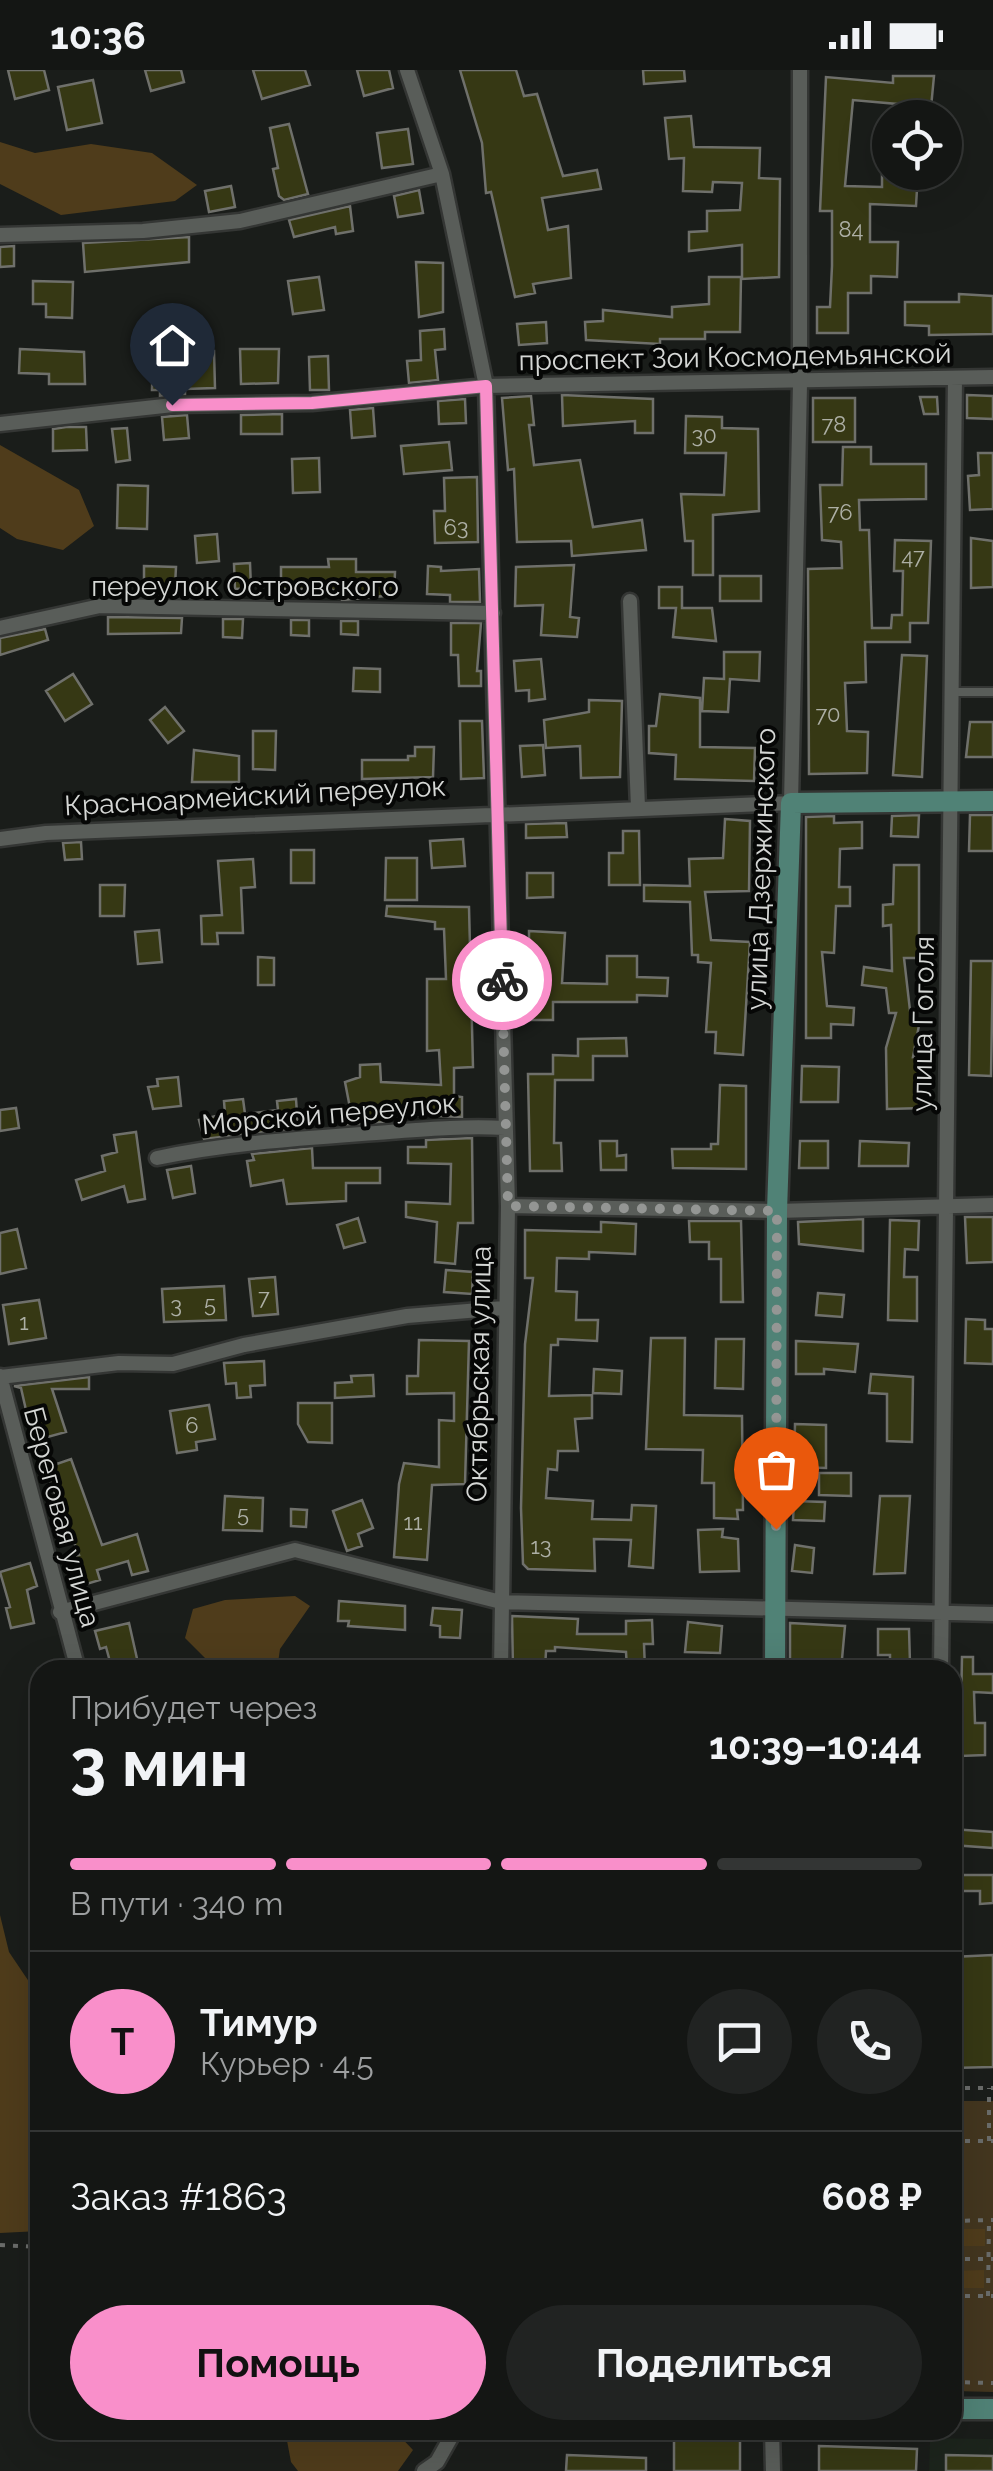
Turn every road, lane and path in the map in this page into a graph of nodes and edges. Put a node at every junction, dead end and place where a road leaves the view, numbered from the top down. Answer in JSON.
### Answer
{"nodes":[{"id":1,"x":407,"y":70,"type":"edge"},
{"id":2,"x":800,"y":70,"type":"edge"},
{"id":3,"x":442,"y":174,"type":"junction"},
{"id":4,"x":0,"y":235,"type":"edge"},
{"id":5,"x":955,"y":378,"type":"junction"},
{"id":6,"x":993,"y":378,"type":"edge"},
{"id":7,"x":800,"y":384,"type":"junction"},
{"id":8,"x":486,"y":386,"type":"junction"},
{"id":9,"x":0,"y":424,"type":"edge"},
{"id":10,"x":630,"y":601,"type":"dead end"},
{"id":11,"x":492,"y":613,"type":"junction"},
{"id":12,"x":0,"y":628,"type":"edge"},
{"id":13,"x":951,"y":692,"type":"junction"},
{"id":14,"x":993,"y":692,"type":"edge"},
{"id":15,"x":993,"y":800,"type":"edge"},
{"id":16,"x":950,"y":801,"type":"junction"},
{"id":17,"x":791,"y":803,"type":"junction"},
{"id":18,"x":638,"y":808,"type":"junction"},
{"id":19,"x":499,"y":813,"type":"junction"},
{"id":20,"x":0,"y":840,"type":"edge"},
{"id":21,"x":506,"y":1128,"type":"junction"},
{"id":22,"x":157,"y":1158,"type":"dead end"},
{"id":23,"x":993,"y":1205,"type":"edge"},
{"id":24,"x":508,"y":1206,"type":"junction"},
{"id":25,"x":946,"y":1206,"type":"junction"},
{"id":26,"x":777,"y":1211,"type":"junction"},
{"id":27,"x":504,"y":1308,"type":"junction"},
{"id":28,"x":0,"y":1376,"type":"edge"},
{"id":29,"x":502,"y":1602,"type":"junction"},
{"id":30,"x":775,"y":1608,"type":"junction"},
{"id":31,"x":60,"y":1612,"type":"junction"},
{"id":32,"x":942,"y":1612,"type":"junction"},
{"id":33,"x":993,"y":1614,"type":"edge"},
{"id":34,"x":75,"y":1660,"type":"edge"},
{"id":35,"x":501,"y":1660,"type":"edge"},
{"id":36,"x":775,"y":1660,"type":"edge"},
{"id":37,"x":941,"y":1660,"type":"edge"},
{"id":38,"x":962,"y":2088,"type":"edge"},
{"id":39,"x":991,"y":2088,"type":"edge"},
{"id":40,"x":991,"y":2141,"type":"edge"},
{"id":41,"x":962,"y":2142,"type":"edge"},
{"id":42,"x":991,"y":2220,"type":"edge"},
{"id":43,"x":962,"y":2221,"type":"edge"},
{"id":44,"x":0,"y":2245,"type":"edge"},
{"id":45,"x":30,"y":2246,"type":"edge"},
{"id":46,"x":962,"y":2259,"type":"edge"},
{"id":47,"x":991,"y":2259,"type":"edge"},
{"id":48,"x":962,"y":2296,"type":"edge"},
{"id":49,"x":991,"y":2296,"type":"edge"},
{"id":50,"x":962,"y":2382,"type":"edge"},
{"id":51,"x":993,"y":2382,"type":"edge"},
{"id":52,"x":962,"y":2409,"type":"edge"},
{"id":53,"x":993,"y":2409,"type":"edge"},
{"id":54,"x":448,"y":2440,"type":"edge"},
{"id":55,"x":772,"y":2440,"type":"edge"},
{"id":56,"x":424,"y":2471,"type":"edge"},
{"id":57,"x":773,"y":2471,"type":"edge"}],
"edges":[{"from":1,"to":3,"type":"street","name":"Октябрьская улица"},
{"from":2,"to":7,"type":"street","name":"улица Дзержинского"},
{"from":3,"to":4,"type":"street"},
{"from":3,"to":8,"type":"street","name":"Октябрьская улица"},
{"from":5,"to":6,"type":"street","name":"проспект Зои Космодемьянской"},
{"from":5,"to":7,"type":"street","name":"проспект Зои Космодемьянской"},
{"from":5,"to":13,"type":"street","name":"улица Гоголя"},
{"from":7,"to":8,"type":"street","name":"проспект Зои Космодемьянской"},
{"from":7,"to":17,"type":"street","name":"улица Дзержинского"},
{"from":8,"to":9,"type":"street","name":"проспект Зои Космодемьянской"},
{"from":8,"to":11,"type":"street","name":"Октябрьская улица"},
{"from":10,"to":18,"type":"street"},
{"from":11,"to":12,"type":"street","name":"переулок Островского"},
{"from":11,"to":19,"type":"street","name":"Октябрьская улица"},
{"from":13,"to":14,"type":"lane"},
{"from":13,"to":16,"type":"street","name":"улица Гоголя"},
{"from":15,"to":16,"type":"street","name":"Красноармейский переулок"},
{"from":16,"to":17,"type":"street","name":"Красноармейский переулок"},
{"from":16,"to":25,"type":"street","name":"улица Гоголя"},
{"from":17,"to":18,"type":"street","name":"Красноармейский переулок"},
{"from":17,"to":26,"type":"street","name":"улица Дзержинского"},
{"from":18,"to":19,"type":"street","name":"Красноармейский переулок"},
{"from":19,"to":20,"type":"street","name":"Красноармейский переулок"},
{"from":19,"to":21,"type":"street","name":"Октябрьская улица"},
{"from":21,"to":22,"type":"street","name":"Морской переулок"},
{"from":21,"to":24,"type":"street","name":"Октябрьская улица"},
{"from":23,"to":25,"type":"street"},
{"from":24,"to":26,"type":"street"},
{"from":24,"to":27,"type":"street","name":"Октябрьская улица"},
{"from":25,"to":26,"type":"street"},
{"from":25,"to":32,"type":"street","name":"улица Гоголя"},
{"from":26,"to":30,"type":"street","name":"улица Дзержинского"},
{"from":27,"to":28,"type":"street"},
{"from":27,"to":29,"type":"street","name":"Октябрьская улица"},
{"from":28,"to":31,"type":"street","name":"Береговая улица"},
{"from":29,"to":30,"type":"street"},
{"from":29,"to":31,"type":"street"},
{"from":29,"to":35,"type":"street","name":"Октябрьская улица"},
{"from":30,"to":32,"type":"street"},
{"from":30,"to":36,"type":"street","name":"улица Дзержинского"},
{"from":31,"to":34,"type":"street","name":"Береговая улица"},
{"from":32,"to":33,"type":"street"},
{"from":32,"to":37,"type":"street","name":"улица Гоголя"},
{"from":38,"to":39,"type":"path"},
{"from":39,"to":40,"type":"path"},
{"from":40,"to":41,"type":"path"},
{"from":42,"to":43,"type":"path"},
{"from":42,"to":47,"type":"path"},
{"from":44,"to":45,"type":"path"},
{"from":46,"to":47,"type":"path"},
{"from":47,"to":49,"type":"path"},
{"from":48,"to":49,"type":"path"},
{"from":50,"to":51,"type":"path"},
{"from":52,"to":53,"type":"street"},
{"from":54,"to":56,"type":"street"},
{"from":55,"to":57,"type":"street"}]}
